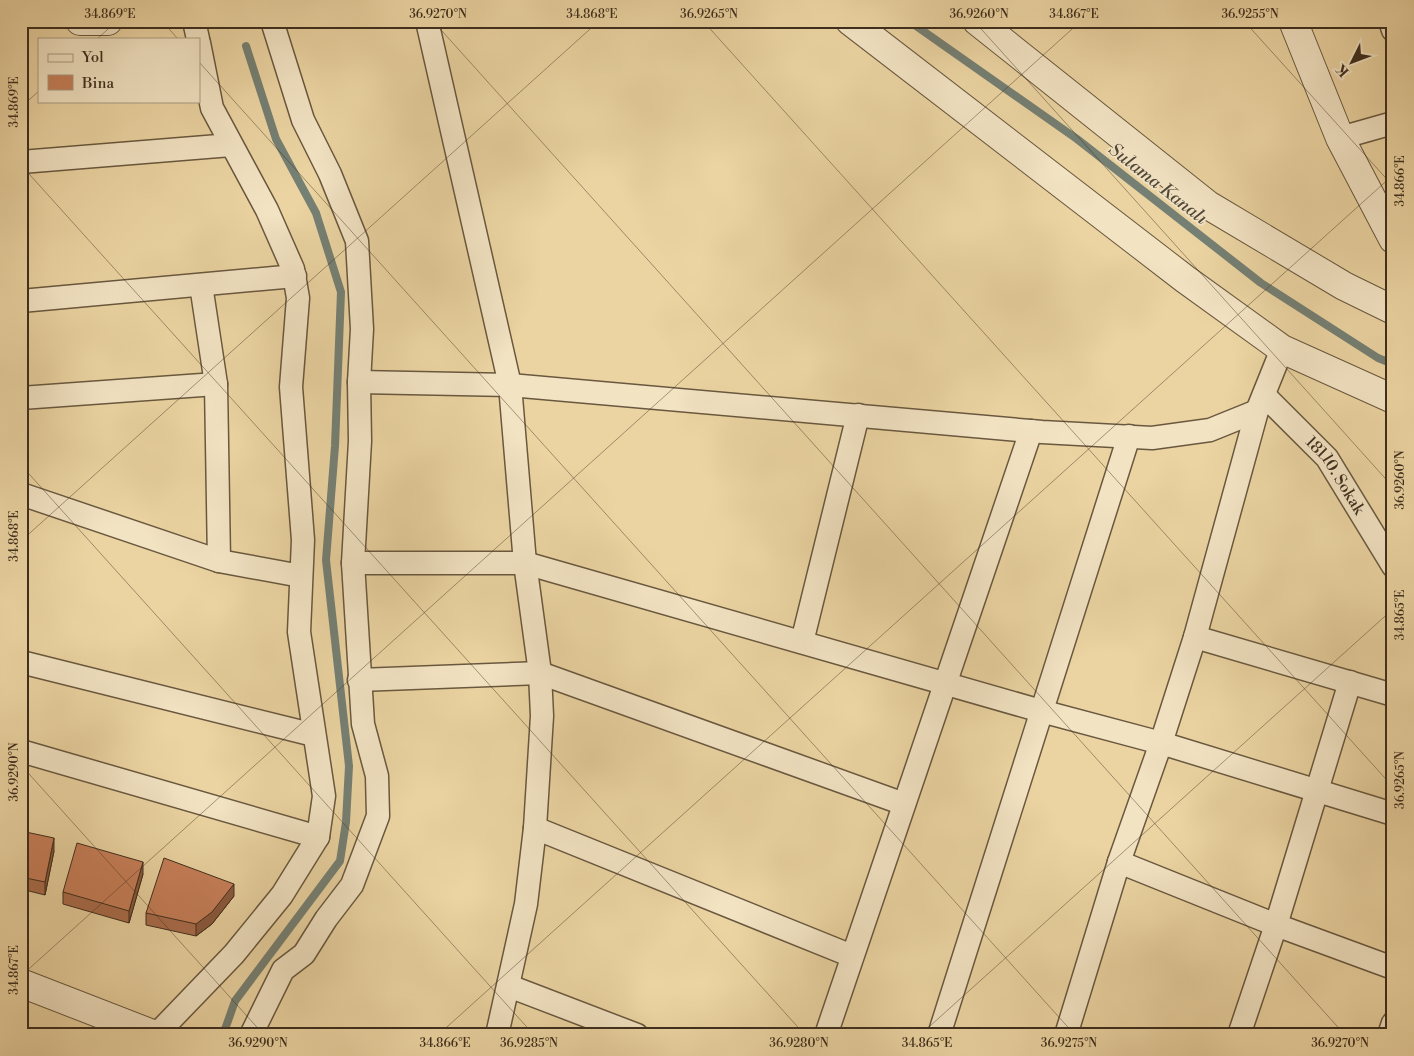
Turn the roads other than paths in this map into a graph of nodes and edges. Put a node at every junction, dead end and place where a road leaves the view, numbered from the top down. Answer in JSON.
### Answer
{"nodes":[{"id":1,"x":80,"y":21,"type":"edge"},
{"id":2,"x":108,"y":21,"type":"edge"},
{"id":3,"x":194,"y":21,"type":"edge"},
{"id":4,"x":272,"y":21,"type":"edge"},
{"id":5,"x":427,"y":21,"type":"edge"},
{"id":6,"x":850,"y":21,"type":"edge"},
{"id":7,"x":978,"y":21,"type":"edge"},
{"id":8,"x":1293,"y":21,"type":"edge"},
{"id":9,"x":1390,"y":21,"type":"edge"},
{"id":10,"x":1393,"y":30,"type":"edge"},
{"id":11,"x":198,"y":38,"type":"edge"},
{"id":12,"x":200,"y":48,"type":"edge"},
{"id":13,"x":1393,"y":123,"type":"edge"},
{"id":14,"x":1340,"y":138,"type":"junction"},
{"id":15,"x":231,"y":145,"type":"junction"},
{"id":16,"x":21,"y":162,"type":"edge"},
{"id":17,"x":1393,"y":239,"type":"edge"},
{"id":18,"x":295,"y":276,"type":"junction"},
{"id":19,"x":201,"y":285,"type":"junction"},
{"id":20,"x":21,"y":301,"type":"edge"},
{"id":21,"x":1393,"y":310,"type":"edge"},
{"id":22,"x":1282,"y":348,"type":"junction"},
{"id":23,"x":359,"y":382,"type":"junction"},
{"id":24,"x":216,"y":384,"type":"junction"},
{"id":25,"x":510,"y":385,"type":"junction"},
{"id":26,"x":21,"y":398,"type":"edge"},
{"id":27,"x":1393,"y":399,"type":"edge"},
{"id":28,"x":1260,"y":403,"type":"junction"},
{"id":29,"x":858,"y":415,"type":"junction"},
{"id":30,"x":1031,"y":430,"type":"junction"},
{"id":31,"x":1129,"y":436,"type":"junction"},
{"id":32,"x":21,"y":494,"type":"edge"},
{"id":33,"x":219,"y":561,"type":"junction"},
{"id":34,"x":353,"y":563,"type":"junction"},
{"id":35,"x":525,"y":563,"type":"junction"},
{"id":36,"x":1393,"y":566,"type":"edge"},
{"id":37,"x":302,"y":576,"type":"junction"},
{"id":38,"x":1195,"y":637,"type":"junction"},
{"id":39,"x":802,"y":642,"type":"junction"},
{"id":40,"x":21,"y":662,"type":"edge"},
{"id":41,"x":540,"y":673,"type":"junction"},
{"id":42,"x":359,"y":680,"type":"junction"},
{"id":43,"x":1350,"y":682,"type":"junction"},
{"id":44,"x":945,"y":683,"type":"junction"},
{"id":45,"x":1393,"y":696,"type":"edge"},
{"id":46,"x":1041,"y":712,"type":"junction"},
{"id":47,"x":314,"y":736,"type":"junction"},
{"id":48,"x":1161,"y":743,"type":"junction"},
{"id":49,"x":21,"y":751,"type":"edge"},
{"id":50,"x":1317,"y":791,"type":"junction"},
{"id":51,"x":904,"y":804,"type":"junction"},
{"id":52,"x":1393,"y":814,"type":"edge"},
{"id":53,"x":535,"y":828,"type":"junction"},
{"id":54,"x":318,"y":837,"type":"junction"},
{"id":55,"x":1119,"y":862,"type":"junction"},
{"id":56,"x":1276,"y":925,"type":"junction"},
{"id":57,"x":852,"y":956,"type":"junction"},
{"id":58,"x":1393,"y":968,"type":"edge"},
{"id":59,"x":21,"y":982,"type":"edge"},
{"id":60,"x":509,"y":986,"type":"junction"},
{"id":61,"x":1393,"y":1023,"type":"edge"},
{"id":62,"x":156,"y":1035,"type":"edge"},
{"id":63,"x":251,"y":1035,"type":"edge"},
{"id":64,"x":497,"y":1035,"type":"edge"},
{"id":65,"x":638,"y":1035,"type":"edge"},
{"id":66,"x":826,"y":1035,"type":"edge"},
{"id":67,"x":939,"y":1035,"type":"edge"},
{"id":68,"x":1066,"y":1035,"type":"edge"},
{"id":69,"x":1239,"y":1035,"type":"edge"},
{"id":70,"x":1389,"y":1035,"type":"edge"}],
"edges":[{"from":1,"to":2,"type":"street"},
{"from":3,"to":11,"type":"street"},
{"from":4,"to":23,"type":"street"},
{"from":5,"to":25,"type":"street"},
{"from":6,"to":22,"type":"street"},
{"from":7,"to":21,"type":"street"},
{"from":8,"to":14,"type":"street"},
{"from":9,"to":10,"type":"street"},
{"from":12,"to":15,"type":"street"},
{"from":13,"to":14,"type":"street"},
{"from":14,"to":17,"type":"street"},
{"from":15,"to":16,"type":"street"},
{"from":15,"to":18,"type":"street"},
{"from":18,"to":19,"type":"street"},
{"from":18,"to":37,"type":"street"},
{"from":19,"to":20,"type":"street"},
{"from":19,"to":24,"type":"street"},
{"from":22,"to":27,"type":"street"},
{"from":22,"to":28,"type":"street"},
{"from":23,"to":25,"type":"street"},
{"from":23,"to":34,"type":"street"},
{"from":24,"to":26,"type":"street"},
{"from":24,"to":33,"type":"street"},
{"from":25,"to":29,"type":"street"},
{"from":25,"to":35,"type":"street"},
{"from":28,"to":31,"type":"street"},
{"from":28,"to":36,"type":"street","name":"18110. Sokak"},
{"from":28,"to":38,"type":"street"},
{"from":29,"to":30,"type":"street"},
{"from":29,"to":39,"type":"street"},
{"from":30,"to":31,"type":"street"},
{"from":30,"to":44,"type":"street"},
{"from":31,"to":46,"type":"street"},
{"from":32,"to":33,"type":"street"},
{"from":33,"to":37,"type":"street"},
{"from":34,"to":35,"type":"street"},
{"from":34,"to":42,"type":"street"},
{"from":35,"to":39,"type":"street"},
{"from":35,"to":41,"type":"street"},
{"from":37,"to":47,"type":"street"},
{"from":38,"to":43,"type":"street"},
{"from":38,"to":48,"type":"street"},
{"from":39,"to":44,"type":"street"},
{"from":40,"to":47,"type":"street"},
{"from":41,"to":42,"type":"street"},
{"from":41,"to":51,"type":"street"},
{"from":41,"to":53,"type":"street"},
{"from":42,"to":63,"type":"street"},
{"from":43,"to":45,"type":"street"},
{"from":43,"to":50,"type":"street"},
{"from":44,"to":46,"type":"street"},
{"from":44,"to":51,"type":"street"},
{"from":46,"to":48,"type":"street"},
{"from":46,"to":67,"type":"street"},
{"from":47,"to":54,"type":"street"},
{"from":48,"to":50,"type":"street"},
{"from":48,"to":55,"type":"street"},
{"from":49,"to":54,"type":"street"},
{"from":50,"to":52,"type":"street"},
{"from":50,"to":56,"type":"street"},
{"from":51,"to":57,"type":"street"},
{"from":53,"to":57,"type":"street"},
{"from":53,"to":60,"type":"street"},
{"from":54,"to":62,"type":"street"},
{"from":55,"to":56,"type":"street"},
{"from":55,"to":68,"type":"street"},
{"from":56,"to":58,"type":"street"},
{"from":56,"to":69,"type":"street"},
{"from":57,"to":66,"type":"street"},
{"from":59,"to":62,"type":"street"},
{"from":60,"to":64,"type":"street"},
{"from":60,"to":65,"type":"street"},
{"from":61,"to":70,"type":"street"}]}
